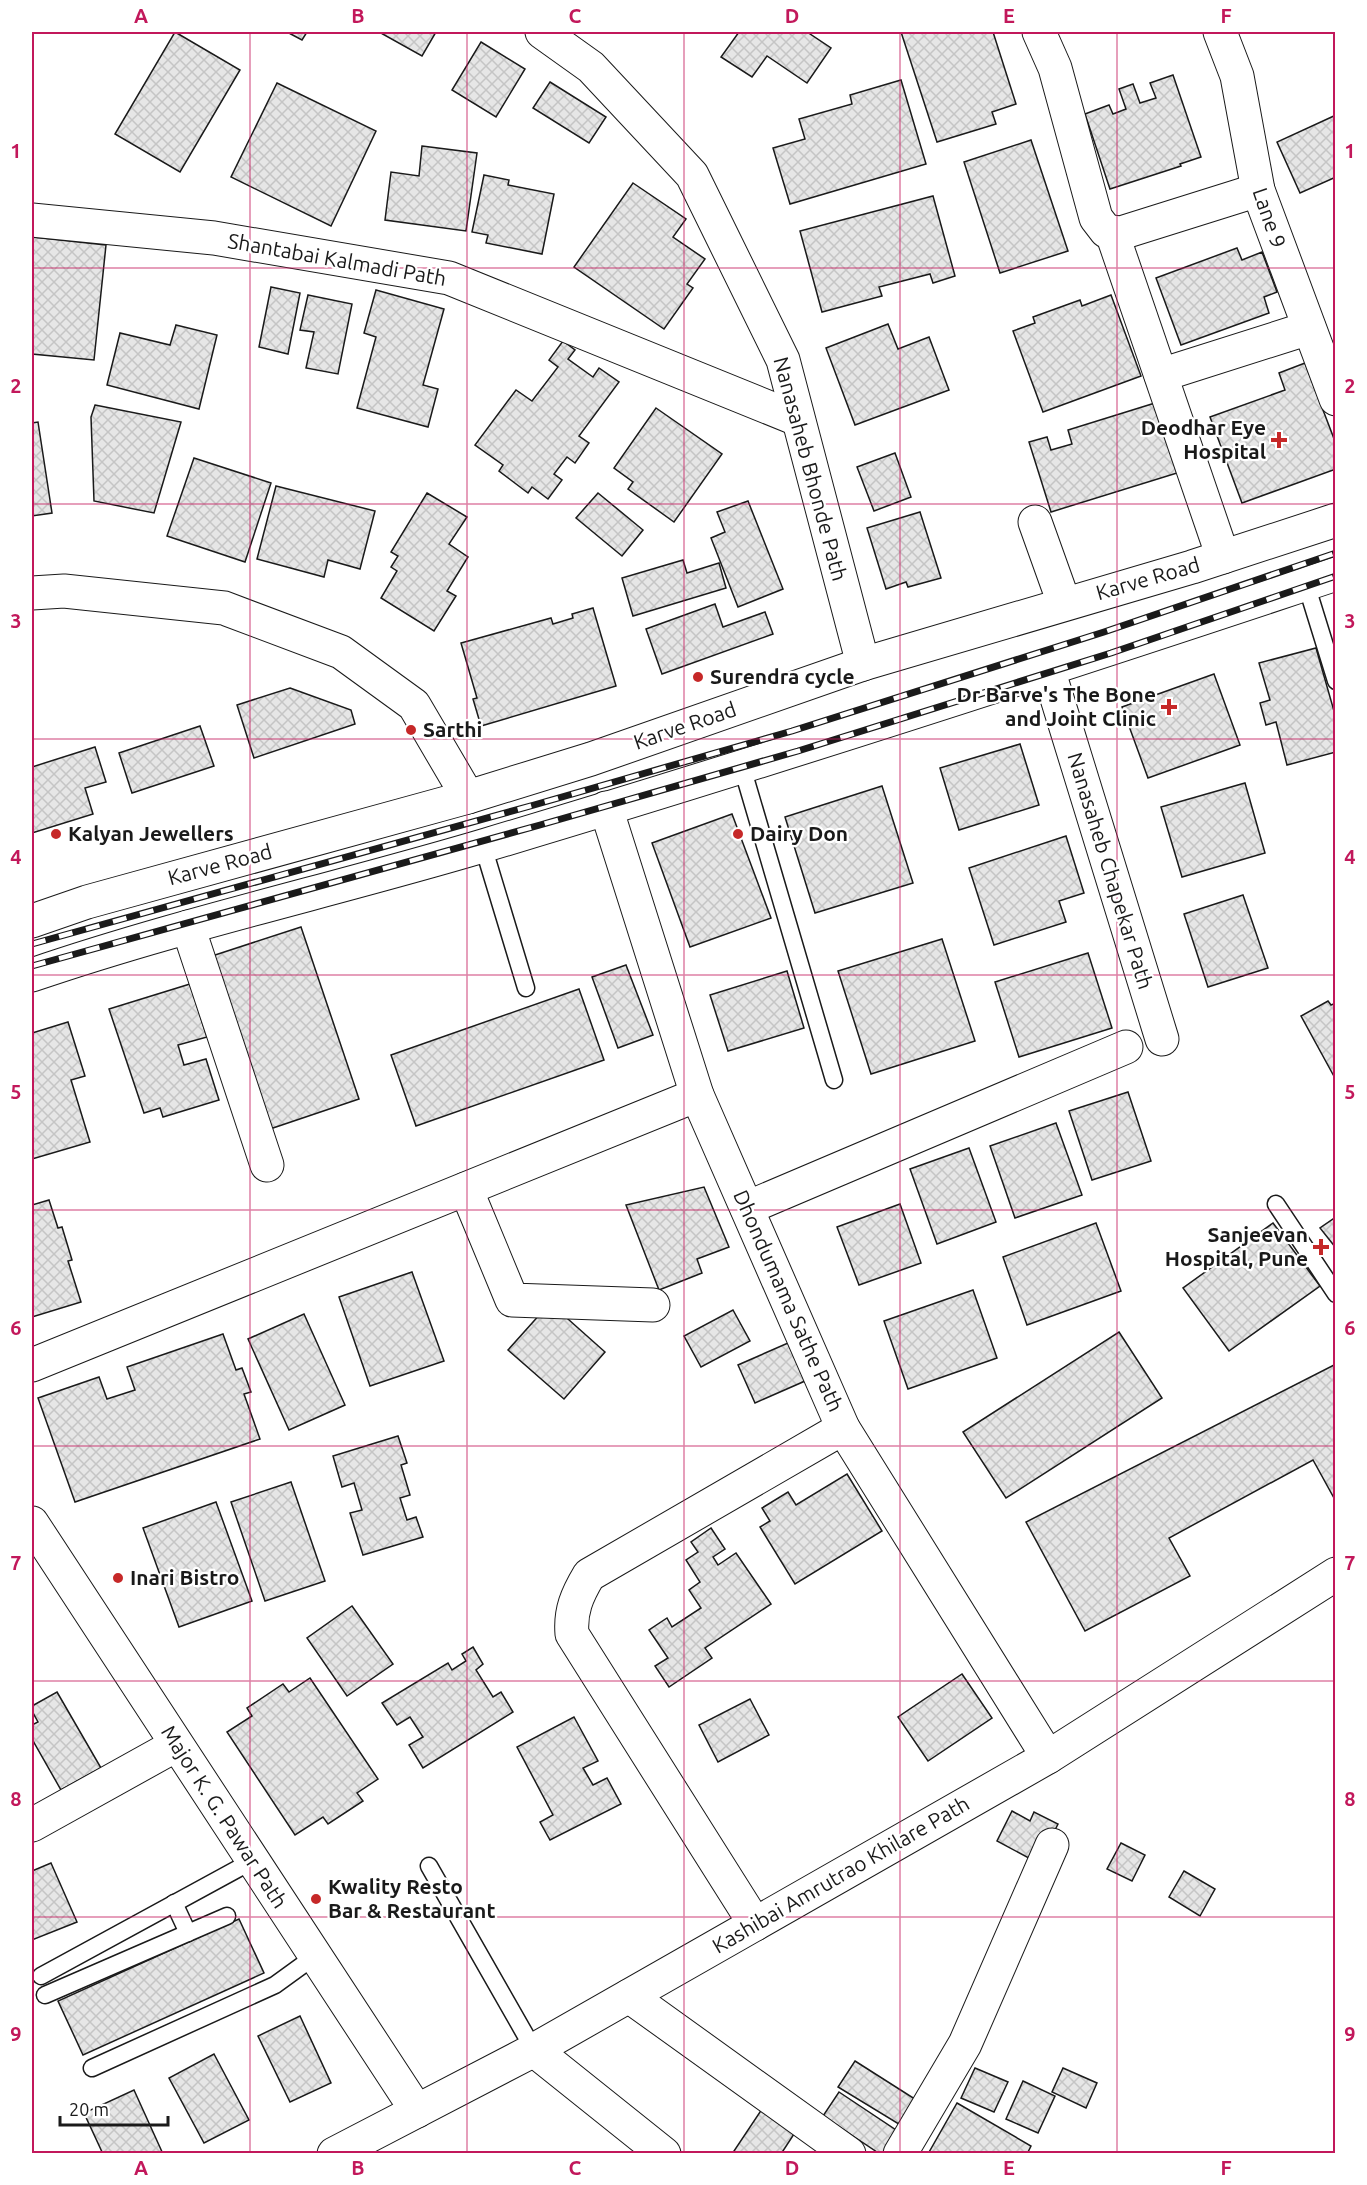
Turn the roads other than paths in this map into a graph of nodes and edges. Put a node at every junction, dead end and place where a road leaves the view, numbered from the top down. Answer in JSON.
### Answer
{"nodes":[{"id":1,"x":542,"y":32,"type":"edge"},
{"id":2,"x":1039,"y":32,"type":"edge"},
{"id":3,"x":1220,"y":32,"type":"edge"},
{"id":4,"x":1258,"y":190,"type":"junction"},
{"id":5,"x":32,"y":220,"type":"edge"},
{"id":6,"x":1112,"y":233,"type":"junction"},
{"id":7,"x":1309,"y":328,"type":"junction"},
{"id":8,"x":1161,"y":375,"type":"junction"},
{"id":9,"x":1335,"y":399,"type":"edge"},
{"id":10,"x":797,"y":419,"type":"junction"},
{"id":11,"x":1335,"y":520,"type":"edge"},
{"id":12,"x":1035,"y":522,"type":"dead end"},
{"id":13,"x":1222,"y":557,"type":"junction"},
{"id":14,"x":1321,"y":579,"type":"edge"},
{"id":15,"x":32,"y":593,"type":"edge"},
{"id":16,"x":1064,"y":603,"type":"junction"},
{"id":17,"x":863,"y":664,"type":"junction"},
{"id":18,"x":1048,"y":669,"type":"junction"},
{"id":19,"x":1335,"y":681,"type":"edge"},
{"id":20,"x":742,"y":767,"type":"junction"},
{"id":21,"x":468,"y":797,"type":"junction"},
{"id":22,"x":606,"y":808,"type":"junction"},
{"id":23,"x":483,"y":846,"type":"junction"},
{"id":24,"x":32,"y":921,"type":"edge"},
{"id":25,"x":188,"y":927,"type":"junction"},
{"id":26,"x":32,"y":975,"type":"edge"},
{"id":27,"x":526,"y":988,"type":"dead end"},
{"id":28,"x":1162,"y":1039,"type":"dead end"},
{"id":29,"x":1126,"y":1047,"type":"dead end"},
{"id":30,"x":834,"y":1080,"type":"dead end"},
{"id":31,"x":697,"y":1095,"type":"junction"},
{"id":32,"x":267,"y":1165,"type":"dead end"},
{"id":33,"x":466,"y":1189,"type":"junction"},
{"id":34,"x":1276,"y":1204,"type":"dead end"},
{"id":35,"x":747,"y":1208,"type":"junction"},
{"id":36,"x":1335,"y":1294,"type":"edge"},
{"id":37,"x":653,"y":1305,"type":"dead end"},
{"id":38,"x":32,"y":1365,"type":"edge"},
{"id":39,"x":843,"y":1428,"type":"junction"},
{"id":40,"x":32,"y":1523,"type":"edge"},
{"id":41,"x":1335,"y":1574,"type":"edge"},
{"id":42,"x":176,"y":1745,"type":"junction"},
{"id":43,"x":1048,"y":1756,"type":"junction"},
{"id":44,"x":32,"y":1825,"type":"edge"},
{"id":45,"x":1052,"y":1845,"type":"dead end"},
{"id":46,"x":252,"y":1861,"type":"junction"},
{"id":47,"x":429,"y":1866,"type":"dead end"},
{"id":48,"x":174,"y":1903,"type":"junction"},
{"id":49,"x":227,"y":1916,"type":"dead end"},
{"id":50,"x":755,"y":1924,"type":"junction"},
{"id":51,"x":188,"y":1932,"type":"junction"},
{"id":52,"x":83,"y":1953,"type":"junction"},
{"id":53,"x":315,"y":1956,"type":"junction"},
{"id":54,"x":91,"y":1974,"type":"junction"},
{"id":55,"x":41,"y":1976,"type":"dead end"},
{"id":56,"x":45,"y":1995,"type":"dead end"},
{"id":57,"x":629,"y":1996,"type":"junction"},
{"id":58,"x":534,"y":2050,"type":"junction"},
{"id":59,"x":92,"y":2068,"type":"dead end"},
{"id":60,"x":417,"y":2112,"type":"junction"},
{"id":61,"x":354,"y":2149,"type":"edge"},
{"id":62,"x":663,"y":2154,"type":"edge"},
{"id":63,"x":849,"y":2154,"type":"edge"},
{"id":64,"x":900,"y":2154,"type":"edge"}],
"edges":[{"from":1,"to":10,"type":"street","name":"Nanasaheb Bhonde Path"},
{"from":2,"to":6,"type":"street"},
{"from":3,"to":4,"type":"street","name":"Lane 9"},
{"from":4,"to":6,"type":"street"},
{"from":4,"to":7,"type":"street","name":"Lane 9"},
{"from":5,"to":10,"type":"street","name":"Shantabai Kalmadi Path"},
{"from":6,"to":8,"type":"street"},
{"from":7,"to":8,"type":"street"},
{"from":7,"to":9,"type":"street","name":"Lane 9"},
{"from":8,"to":13,"type":"street"},
{"from":10,"to":17,"type":"street","name":"Nanasaheb Bhonde Path"},
{"from":11,"to":13,"type":"street","name":"Karve Road"},
{"from":12,"to":16,"type":"street"},
{"from":13,"to":16,"type":"street","name":"Karve Road"},
{"from":14,"to":18,"type":"street"},
{"from":14,"to":19,"type":"lane"},
{"from":15,"to":21,"type":"street"},
{"from":16,"to":17,"type":"street","name":"Karve Road"},
{"from":17,"to":21,"type":"street","name":"Karve Road"},
{"from":18,"to":20,"type":"street"},
{"from":18,"to":28,"type":"street","name":"Nanasaheb Chapekar Path"},
{"from":20,"to":22,"type":"street"},
{"from":20,"to":30,"type":"lane"},
{"from":21,"to":24,"type":"street","name":"Karve Road"},
{"from":22,"to":23,"type":"street"},
{"from":22,"to":31,"type":"street","name":"Dhondumama Sathe Path"},
{"from":23,"to":25,"type":"street"},
{"from":23,"to":27,"type":"lane"},
{"from":25,"to":26,"type":"street"},
{"from":25,"to":32,"type":"street"},
{"from":29,"to":35,"type":"street"},
{"from":31,"to":33,"type":"street"},
{"from":31,"to":35,"type":"street","name":"Dhondumama Sathe Path"},
{"from":33,"to":37,"type":"street"},
{"from":33,"to":38,"type":"street"},
{"from":34,"to":36,"type":"lane"},
{"from":35,"to":39,"type":"street","name":"Dhondumama Sathe Path"},
{"from":39,"to":43,"type":"street","name":"Dhondumama Sathe Path"},
{"from":39,"to":50,"type":"street"},
{"from":40,"to":42,"type":"street","name":"Major K. G. Pawar Path"},
{"from":41,"to":43,"type":"street","name":"Kashibai Amrutrao Khilare Path"},
{"from":42,"to":44,"type":"street"},
{"from":42,"to":46,"type":"street","name":"Major K. G. Pawar Path"},
{"from":43,"to":50,"type":"street","name":"Kashibai Amrutrao Khilare Path"},
{"from":45,"to":64,"type":"street"},
{"from":46,"to":48,"type":"lane"},
{"from":46,"to":53,"type":"street","name":"Major K. G. Pawar Path"},
{"from":47,"to":58,"type":"lane"},
{"from":48,"to":51,"type":"lane"},
{"from":48,"to":52,"type":"lane"},
{"from":49,"to":51,"type":"lane"},
{"from":50,"to":57,"type":"street","name":"Kashibai Amrutrao Khilare Path"},
{"from":51,"to":54,"type":"lane"},
{"from":52,"to":54,"type":"lane"},
{"from":52,"to":55,"type":"lane"},
{"from":53,"to":59,"type":"lane"},
{"from":53,"to":60,"type":"street","name":"Major K. G. Pawar Path"},
{"from":54,"to":56,"type":"lane"},
{"from":57,"to":58,"type":"street","name":"Kashibai Amrutrao Khilare Path"},
{"from":57,"to":63,"type":"street"},
{"from":58,"to":60,"type":"street","name":"Kashibai Amrutrao Khilare Path"},
{"from":58,"to":62,"type":"street"},
{"from":60,"to":61,"type":"street","name":"Kashibai Amrutrao Khilare Path"}]}
